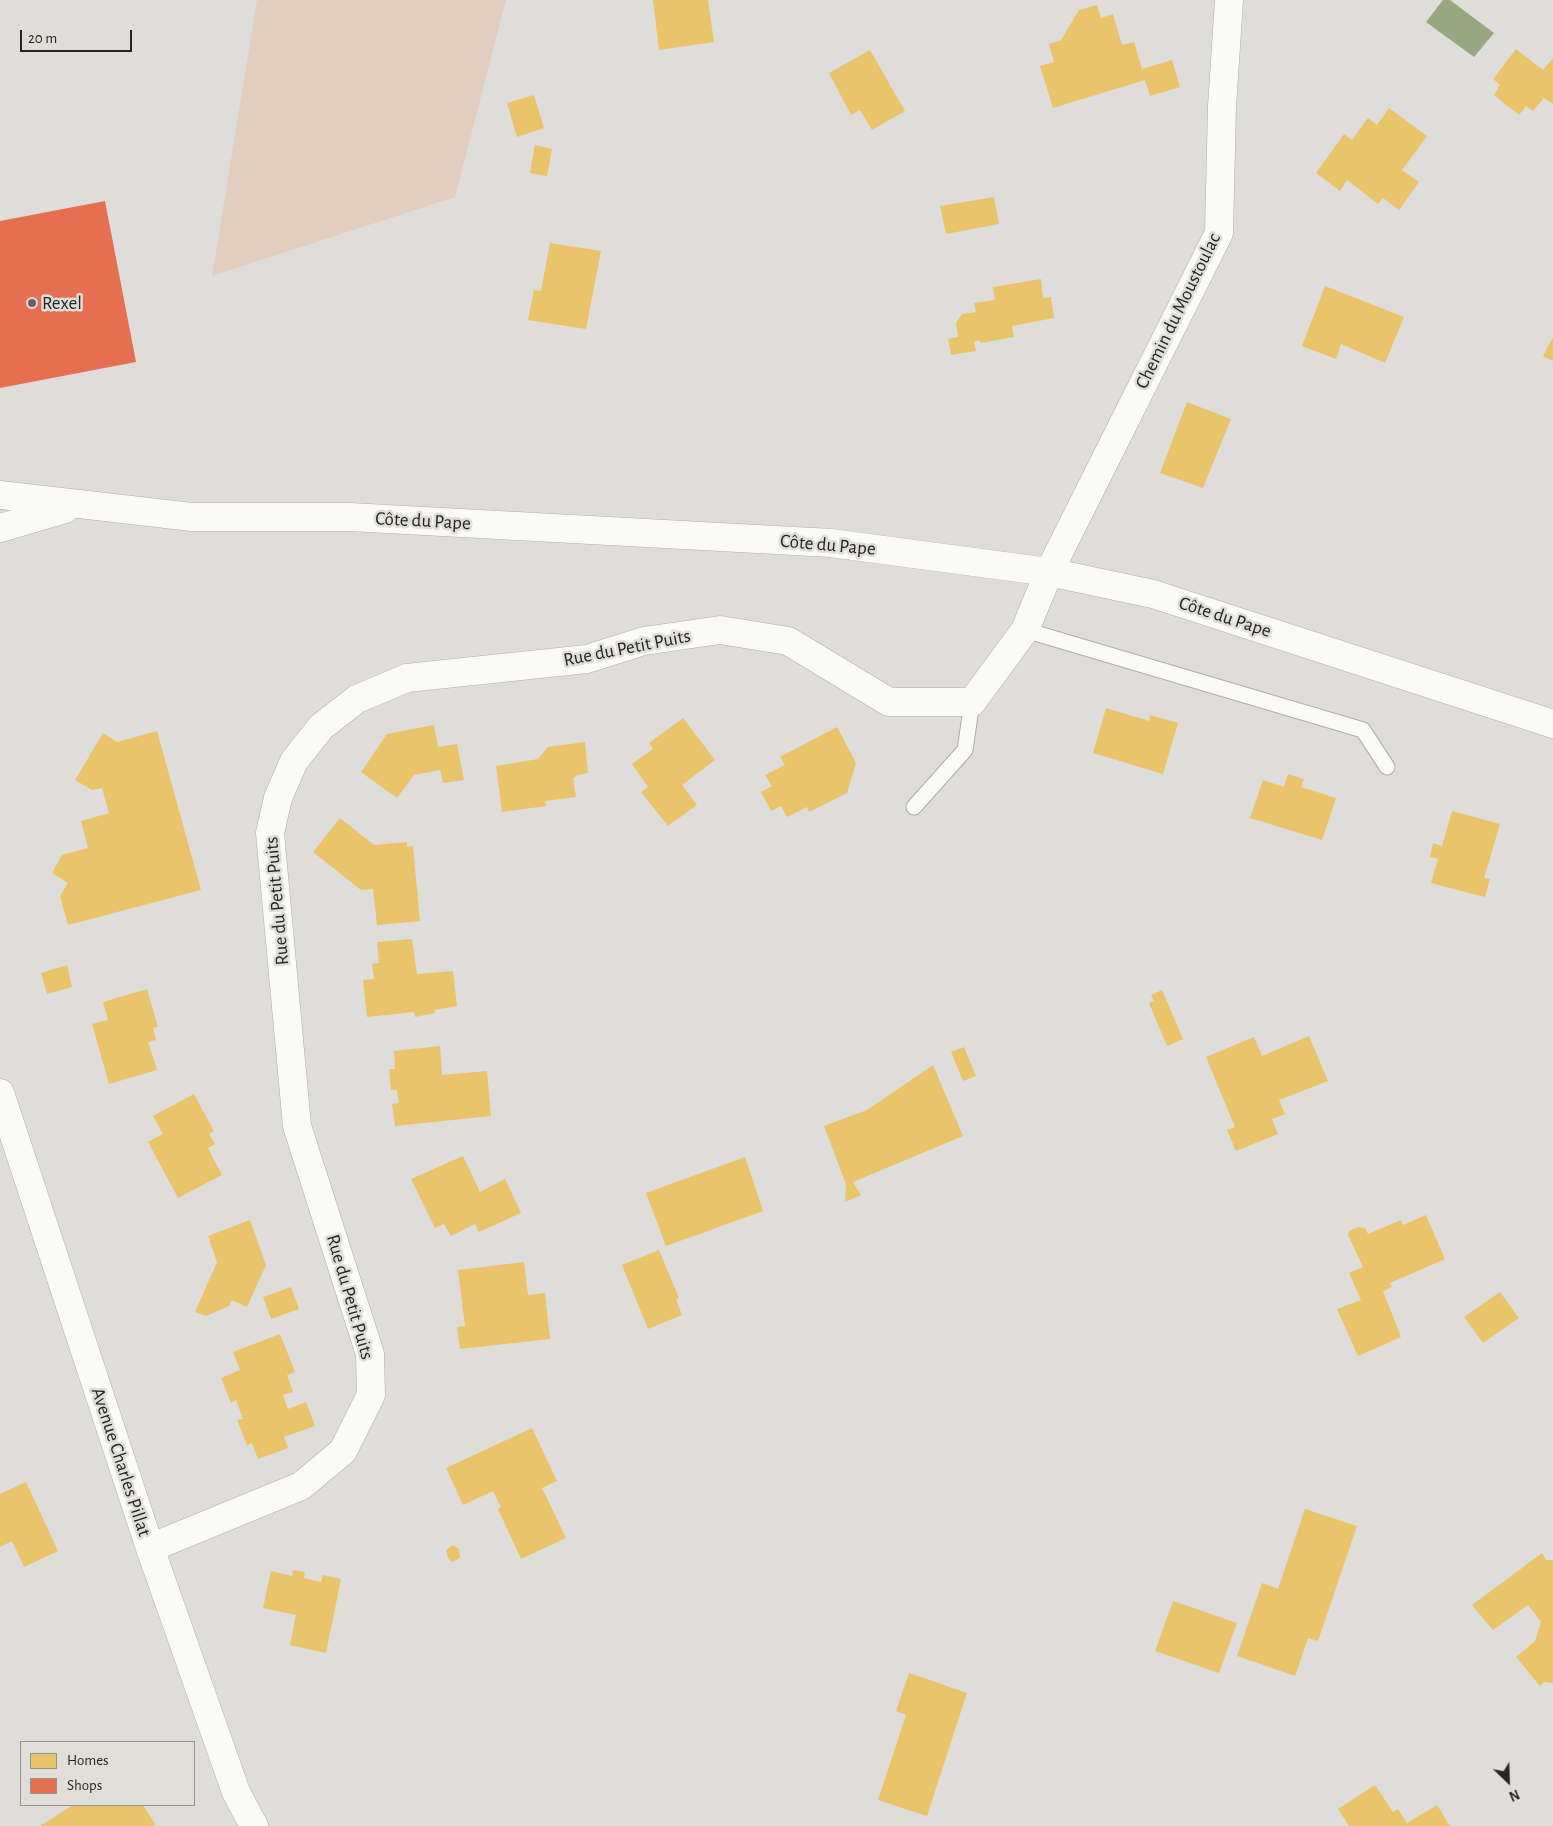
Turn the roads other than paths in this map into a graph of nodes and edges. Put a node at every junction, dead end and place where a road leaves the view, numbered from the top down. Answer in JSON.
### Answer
{"nodes":[{"id":1,"x":1229,"y":0,"type":"edge"},
{"id":2,"x":0,"y":495,"type":"edge"},
{"id":3,"x":79,"y":505,"type":"junction"},
{"id":4,"x":0,"y":528,"type":"edge"},
{"id":5,"x":1049,"y":572,"type":"junction"},
{"id":6,"x":1025,"y":630,"type":"junction"},
{"id":7,"x":972,"y":702,"type":"junction"},
{"id":8,"x":1553,"y":724,"type":"edge"},
{"id":9,"x":1387,"y":767,"type":"dead end"},
{"id":10,"x":914,"y":807,"type":"dead end"},
{"id":11,"x":0,"y":1093,"type":"edge"},
{"id":12,"x":150,"y":1548,"type":"junction"},
{"id":13,"x":254,"y":1826,"type":"edge"}],
"edges":[{"from":1,"to":5,"type":"street","name":"Chemin du Moustoulac"},
{"from":2,"to":3,"type":"street","name":"Côte du Pape"},
{"from":3,"to":4,"type":"street","name":"Côte du Pape"},
{"from":3,"to":5,"type":"street","name":"Côte du Pape"},
{"from":5,"to":6,"type":"street"},
{"from":5,"to":8,"type":"street","name":"Côte du Pape"},
{"from":6,"to":7,"type":"street"},
{"from":6,"to":9,"type":"lane"},
{"from":7,"to":10,"type":"lane"},
{"from":7,"to":12,"type":"street","name":"Rue du Petit Puits"},
{"from":11,"to":12,"type":"street","name":"Avenue Charles Pillat"},
{"from":12,"to":13,"type":"street","name":"Avenue Charles Pillat"}]}
